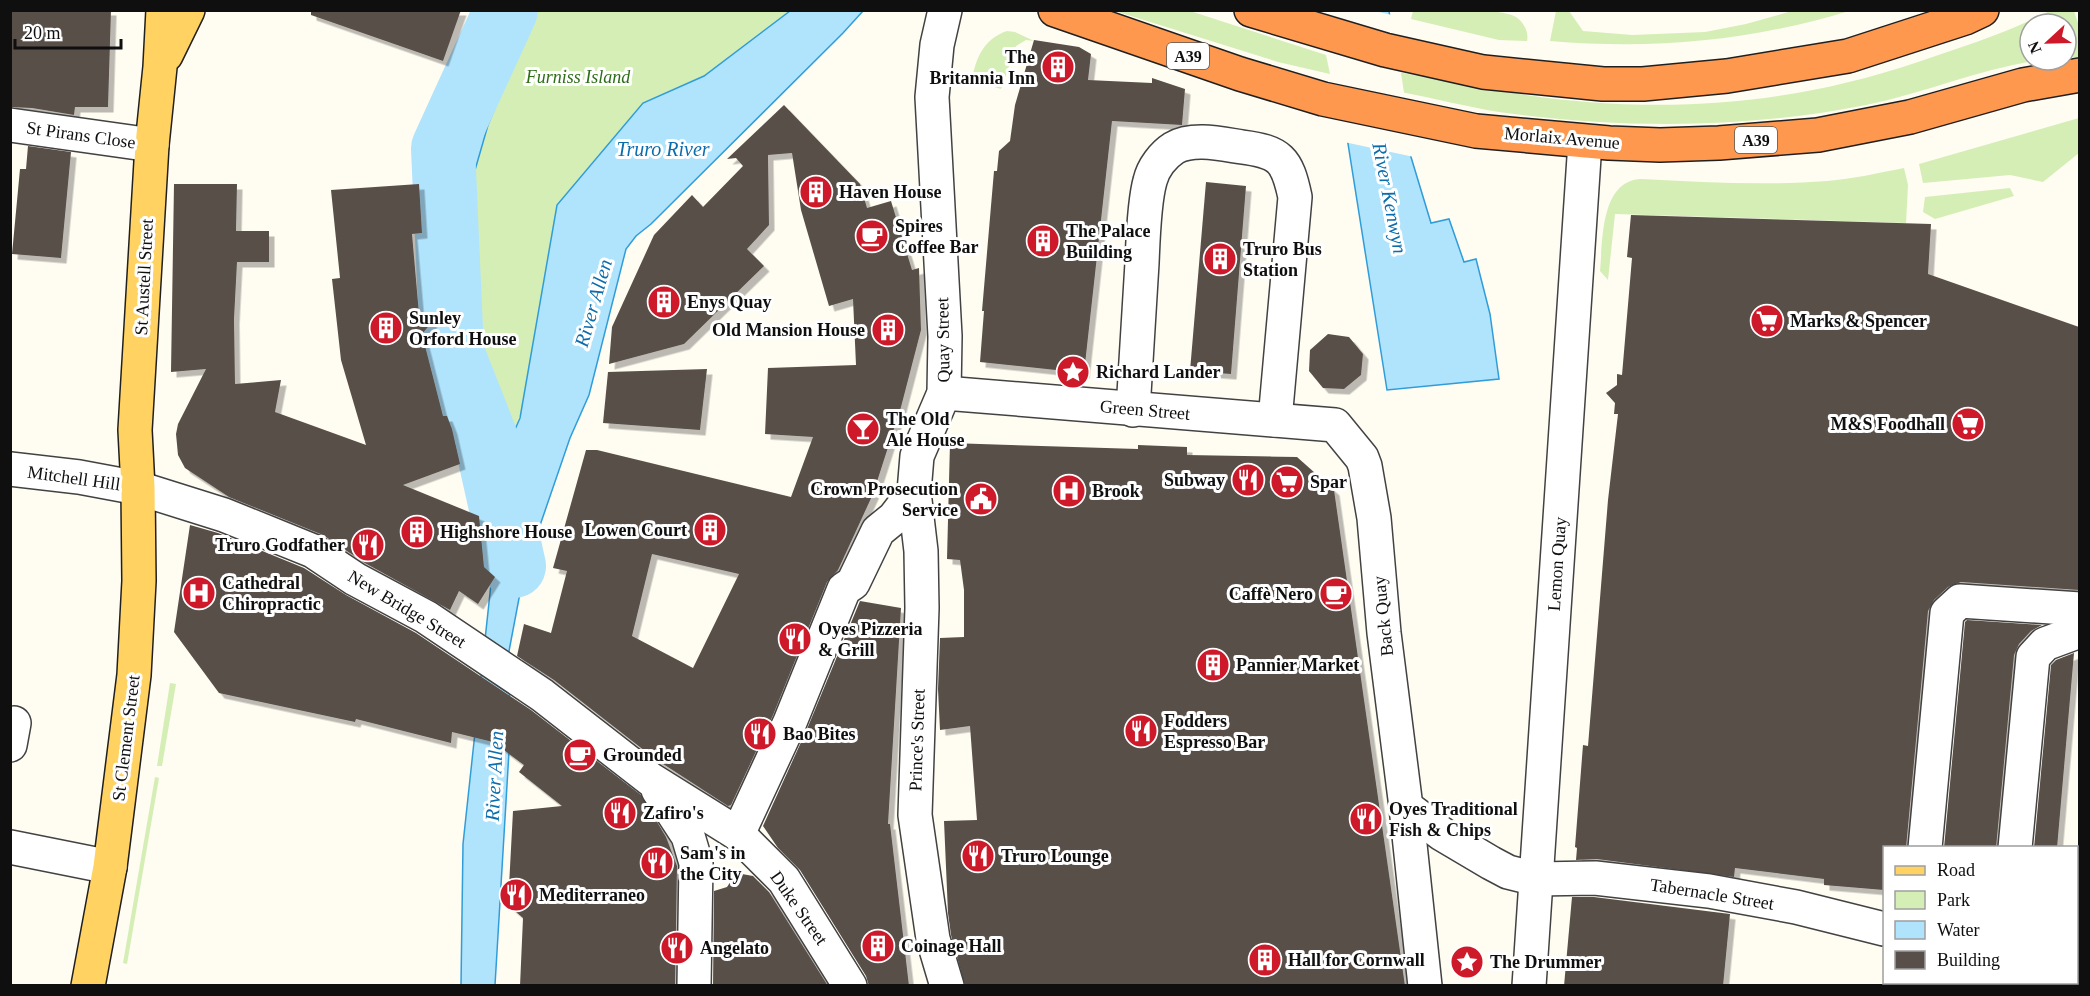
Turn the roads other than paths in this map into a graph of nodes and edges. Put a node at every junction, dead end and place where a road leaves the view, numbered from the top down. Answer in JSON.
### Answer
{"nodes":[{"id":1,"x":163,"y":10,"type":"edge"},
{"id":2,"x":188,"y":10,"type":"edge"},
{"id":3,"x":945,"y":10,"type":"edge"},
{"id":4,"x":1054,"y":10,"type":"edge"},
{"id":5,"x":1251,"y":10,"type":"edge"},
{"id":6,"x":1982,"y":10,"type":"edge"},
{"id":7,"x":160,"y":67,"type":"junction"},
{"id":8,"x":2079,"y":75,"type":"edge"},
{"id":9,"x":10,"y":125,"type":"edge"},
{"id":10,"x":1585,"y":142,"type":"junction"},
{"id":11,"x":152,"y":145,"type":"junction"},
{"id":12,"x":944,"y":393,"type":"junction"},
{"id":13,"x":1133,"y":410,"type":"junction"},
{"id":14,"x":1275,"y":420,"type":"junction"},
{"id":15,"x":1342,"y":433,"type":"joint"},
{"id":16,"x":10,"y":469,"type":"edge"},
{"id":17,"x":138,"y":488,"type":"junction"},
{"id":18,"x":914,"y":492,"type":"junction"},
{"id":19,"x":2079,"y":609,"type":"edge"},
{"id":20,"x":2079,"y":631,"type":"edge"},
{"id":21,"x":650,"y":779,"type":"junction"},
{"id":22,"x":1406,"y":807,"type":"junction"},
{"id":23,"x":738,"y":834,"type":"junction"},
{"id":24,"x":1925,"y":846,"type":"edge"},
{"id":25,"x":2015,"y":846,"type":"edge"},
{"id":26,"x":10,"y":847,"type":"edge"},
{"id":27,"x":110,"y":867,"type":"junction"},
{"id":28,"x":1536,"y":879,"type":"junction"},
{"id":29,"x":1883,"y":930,"type":"edge"},
{"id":30,"x":88,"y":986,"type":"edge"},
{"id":31,"x":694,"y":986,"type":"edge"},
{"id":32,"x":850,"y":986,"type":"edge"},
{"id":33,"x":947,"y":986,"type":"edge"},
{"id":34,"x":1425,"y":986,"type":"edge"},
{"id":35,"x":1529,"y":986,"type":"edge"}],
"edges":[{"from":1,"to":7,"type":"main road","name":"St Austell Street"},
{"from":2,"to":7,"type":"main road","name":"St Austell Street"},
{"from":3,"to":12,"type":"street","name":"Quay Street"},
{"from":4,"to":10,"type":"highway","name":"Morlaix Avenue","number":"A39"},
{"from":5,"to":6,"type":"highway"},
{"from":7,"to":11,"type":"main road","name":"St Austell Street"},
{"from":8,"to":10,"type":"highway","name":"Morlaix Avenue","number":"A39"},
{"from":9,"to":11,"type":"street","name":"St Pirans Close"},
{"from":10,"to":28,"type":"street","name":"Lemon Quay"},
{"from":11,"to":17,"type":"main road","name":"St Austell Street"},
{"from":12,"to":13,"type":"street","name":"Green Street"},
{"from":12,"to":18,"type":"street","name":"Quay Street"},
{"from":13,"to":14,"type":"street","name":"Green Street"},
{"from":13,"to":14,"type":"street"},
{"from":14,"to":15,"type":"street","name":"Green Street"},
{"from":15,"to":22,"type":"street","name":"Back Quay"},
{"from":16,"to":17,"type":"street","name":"Mitchell Hill"},
{"from":17,"to":21,"type":"street","name":"New Bridge Street"},
{"from":17,"to":27,"type":"main road","name":"St Clement Street"},
{"from":18,"to":23,"type":"street"},
{"from":18,"to":33,"type":"street","name":"Prince's Street"},
{"from":19,"to":24,"type":"street"},
{"from":20,"to":25,"type":"street"},
{"from":21,"to":23,"type":"street","name":"Duke Street"},
{"from":21,"to":31,"type":"street"},
{"from":22,"to":28,"type":"street"},
{"from":22,"to":34,"type":"street","name":"Back Quay"},
{"from":23,"to":32,"type":"street","name":"Duke Street"},
{"from":26,"to":27,"type":"street"},
{"from":27,"to":30,"type":"main road","name":"St Clement Street"},
{"from":28,"to":29,"type":"street","name":"Tabernacle Street"},
{"from":28,"to":35,"type":"street","name":"Lemon Quay"}]}
